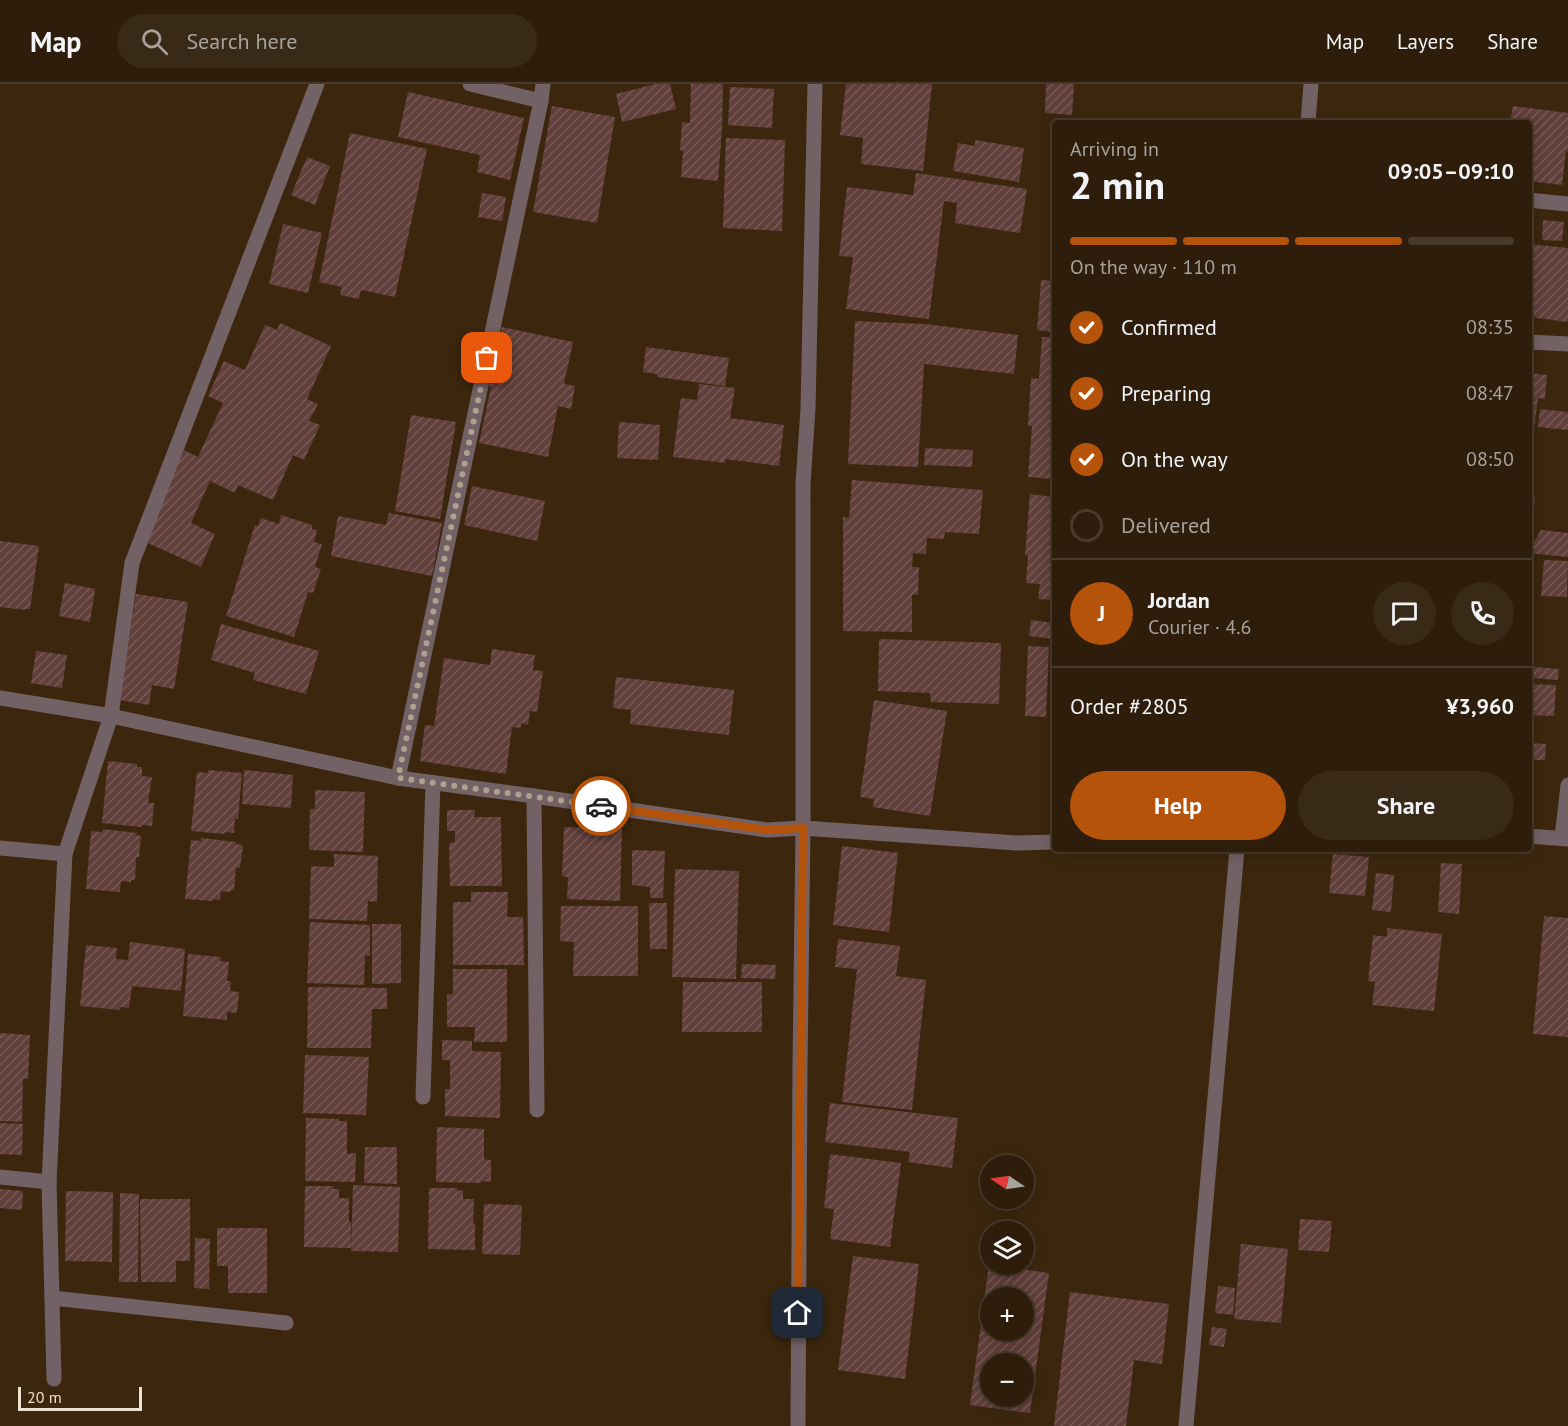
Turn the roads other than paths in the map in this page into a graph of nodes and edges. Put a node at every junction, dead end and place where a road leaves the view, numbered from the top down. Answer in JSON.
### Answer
{"nodes":[{"id":1,"x":317,"y":84,"type":"edge"},
{"id":2,"x":470,"y":84,"type":"edge"},
{"id":3,"x":543,"y":84,"type":"edge"},
{"id":4,"x":815,"y":84,"type":"edge"},
{"id":5,"x":1311,"y":84,"type":"edge"},
{"id":6,"x":541,"y":101,"type":"junction"},
{"id":7,"x":1308,"y":120,"type":"edge"},
{"id":8,"x":1532,"y":200,"type":"edge"},
{"id":9,"x":1568,"y":204,"type":"edge"},
{"id":10,"x":1532,"y":342,"type":"edge"},
{"id":11,"x":1568,"y":344,"type":"edge"},
{"id":12,"x":0,"y":698,"type":"edge"},
{"id":13,"x":111,"y":717,"type":"junction"},
{"id":14,"x":398,"y":778,"type":"junction"},
{"id":15,"x":433,"y":783,"type":"junction"},
{"id":16,"x":1568,"y":785,"type":"edge"},
{"id":17,"x":534,"y":795,"type":"junction"},
{"id":18,"x":803,"y":828,"type":"junction"},
{"id":19,"x":1532,"y":836,"type":"edge"},
{"id":20,"x":1565,"y":838,"type":"edge"},
{"id":21,"x":1052,"y":842,"type":"edge"},
{"id":22,"x":0,"y":848,"type":"edge"},
{"id":23,"x":1237,"y":852,"type":"edge"},
{"id":24,"x":65,"y":854,"type":"junction"},
{"id":25,"x":423,"y":1097,"type":"dead end"},
{"id":26,"x":537,"y":1110,"type":"dead end"},
{"id":27,"x":0,"y":1177,"type":"edge"},
{"id":28,"x":49,"y":1182,"type":"junction"},
{"id":29,"x":52,"y":1298,"type":"junction"},
{"id":30,"x":286,"y":1323,"type":"dead end"},
{"id":31,"x":54,"y":1379,"type":"dead end"},
{"id":32,"x":798,"y":1426,"type":"edge"},
{"id":33,"x":1185,"y":1426,"type":"edge"}],
"edges":[{"from":1,"to":13,"type":"street"},
{"from":2,"to":6,"type":"street"},
{"from":3,"to":6,"type":"street"},
{"from":4,"to":18,"type":"street"},
{"from":5,"to":7,"type":"street"},
{"from":6,"to":14,"type":"street"},
{"from":8,"to":9,"type":"street"},
{"from":10,"to":11,"type":"street"},
{"from":12,"to":13,"type":"street"},
{"from":13,"to":14,"type":"street"},
{"from":13,"to":24,"type":"street"},
{"from":14,"to":15,"type":"street"},
{"from":15,"to":17,"type":"street"},
{"from":15,"to":25,"type":"street"},
{"from":16,"to":20,"type":"street"},
{"from":17,"to":18,"type":"street"},
{"from":17,"to":26,"type":"street"},
{"from":18,"to":21,"type":"street"},
{"from":18,"to":32,"type":"street"},
{"from":19,"to":20,"type":"street"},
{"from":22,"to":24,"type":"street"},
{"from":23,"to":33,"type":"street"},
{"from":24,"to":28,"type":"street"},
{"from":27,"to":28,"type":"street"},
{"from":28,"to":29,"type":"street"},
{"from":29,"to":30,"type":"street"},
{"from":29,"to":31,"type":"street"}]}
